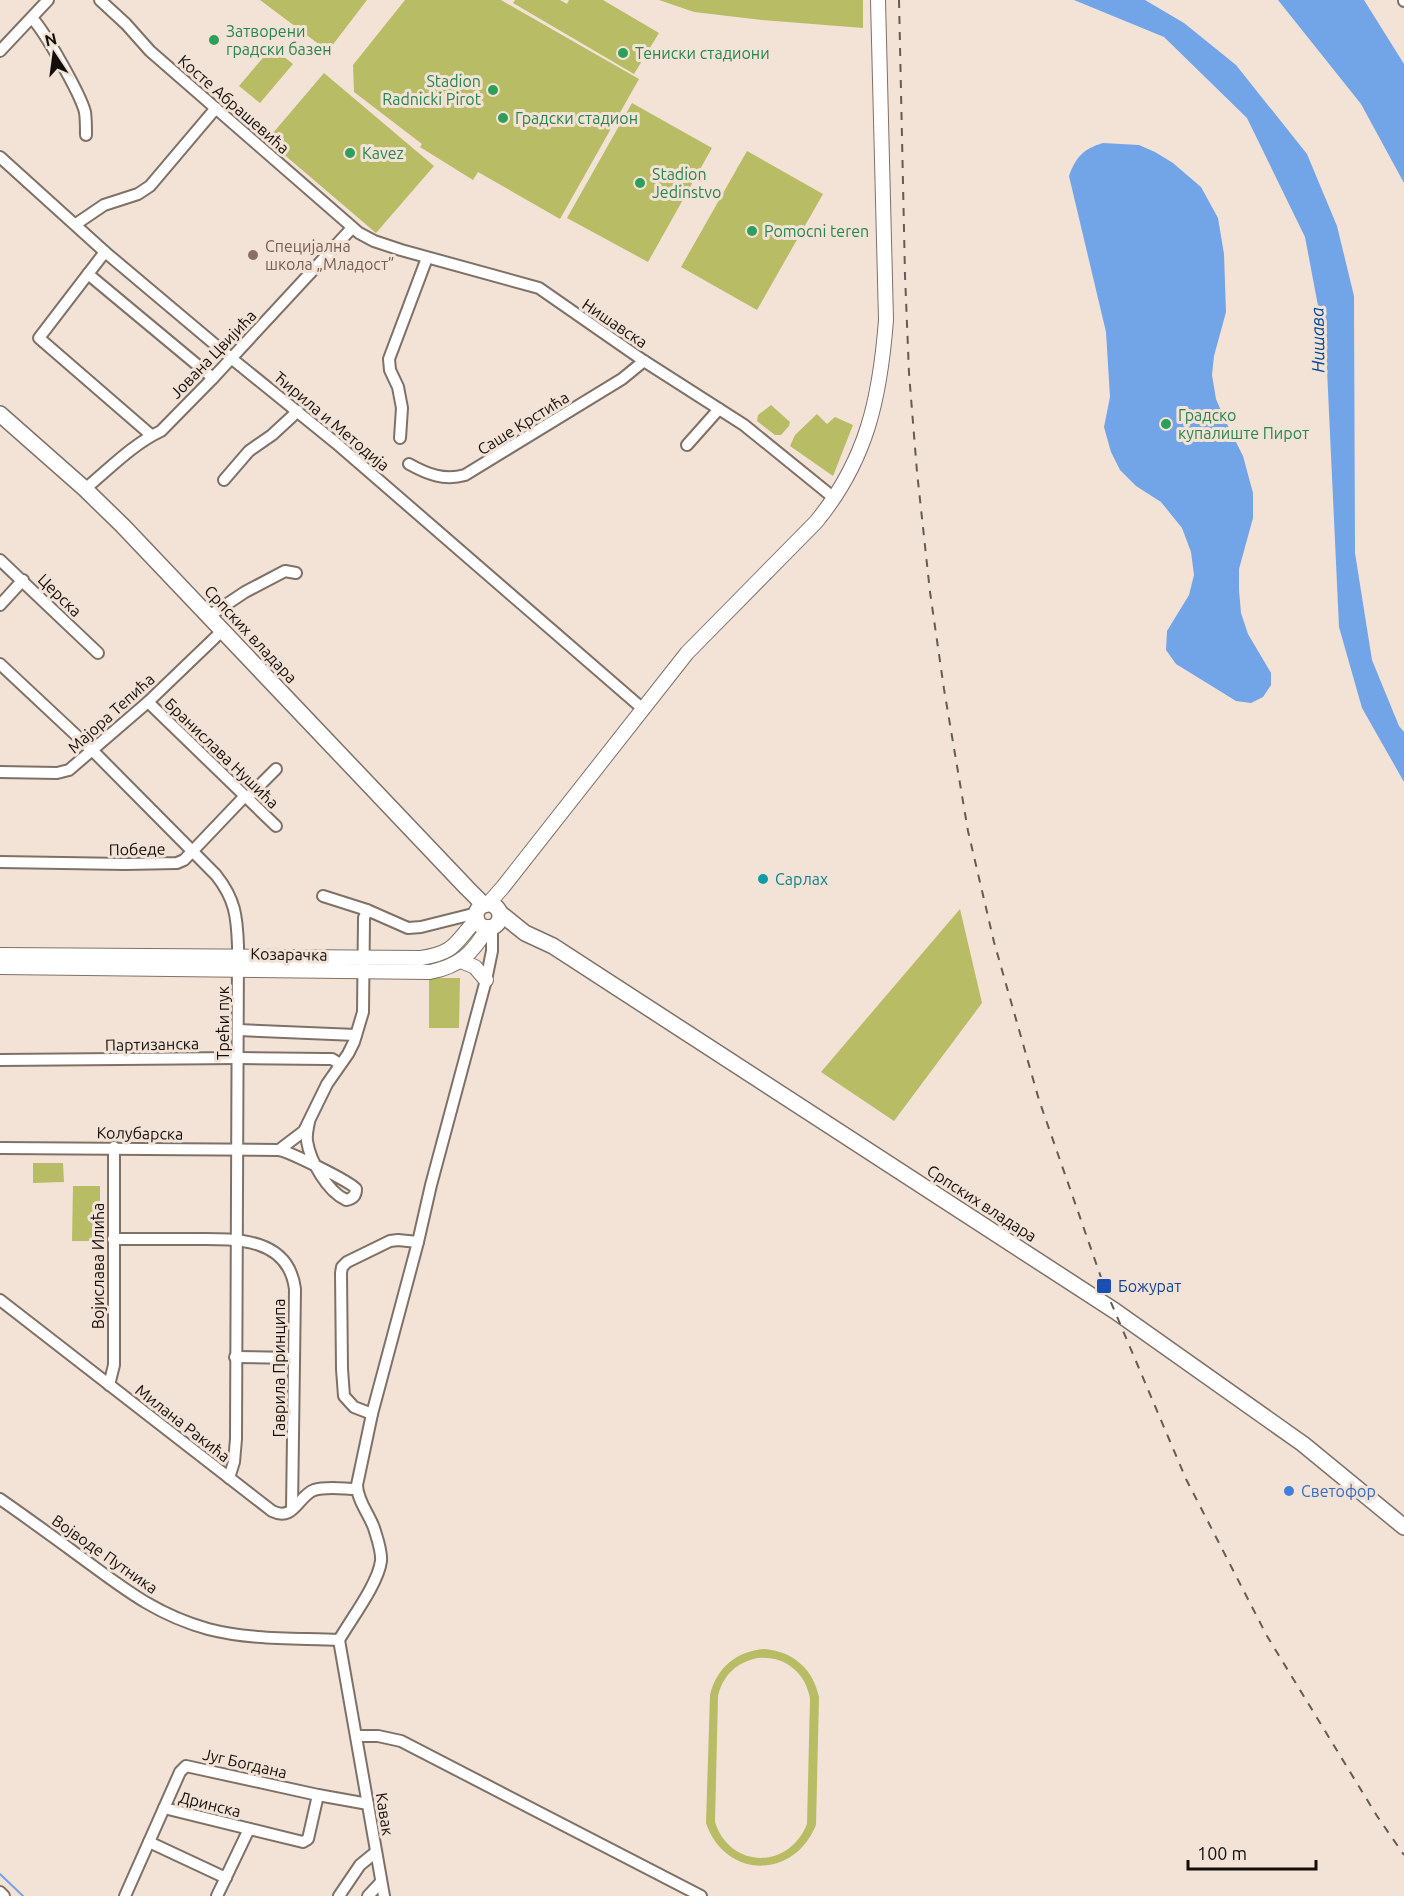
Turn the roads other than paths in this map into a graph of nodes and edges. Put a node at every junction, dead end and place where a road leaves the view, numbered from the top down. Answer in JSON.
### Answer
{"nodes":[{"id":1,"x":48,"y":0,"type":"edge"},
{"id":2,"x":100,"y":0,"type":"edge"},
{"id":3,"x":878,"y":2,"type":"edge"},
{"id":4,"x":32,"y":18,"type":"junction"},
{"id":5,"x":0,"y":51,"type":"edge"},
{"id":6,"x":216,"y":108,"type":"junction"},
{"id":7,"x":87,"y":135,"type":"dead end"},
{"id":8,"x":0,"y":157,"type":"edge"},
{"id":9,"x":76,"y":224,"type":"junction"},
{"id":10,"x":352,"y":228,"type":"junction"},
{"id":11,"x":105,"y":252,"type":"junction"},
{"id":12,"x":427,"y":258,"type":"junction"},
{"id":13,"x":88,"y":274,"type":"junction"},
{"id":14,"x":231,"y":358,"type":"junction"},
{"id":15,"x":644,"y":362,"type":"junction"},
{"id":16,"x":213,"y":378,"type":"junction"},
{"id":17,"x":719,"y":409,"type":"junction"},
{"id":18,"x":298,"y":411,"type":"junction"},
{"id":19,"x":0,"y":414,"type":"edge"},
{"id":20,"x":151,"y":435,"type":"junction"},
{"id":21,"x":400,"y":438,"type":"dead end"},
{"id":22,"x":687,"y":445,"type":"dead end"},
{"id":23,"x":409,"y":464,"type":"dead end"},
{"id":24,"x":224,"y":480,"type":"dead end"},
{"id":25,"x":85,"y":489,"type":"junction"},
{"id":26,"x":834,"y":498,"type":"junction"},
{"id":27,"x":0,"y":560,"type":"edge"},
{"id":28,"x":296,"y":573,"type":"dead end"},
{"id":29,"x":23,"y":580,"type":"junction"},
{"id":30,"x":0,"y":605,"type":"edge"},
{"id":31,"x":209,"y":615,"type":"junction"},
{"id":32,"x":223,"y":630,"type":"junction"},
{"id":33,"x":98,"y":653,"type":"dead end"},
{"id":34,"x":0,"y":664,"type":"edge"},
{"id":35,"x":148,"y":702,"type":"junction"},
{"id":36,"x":643,"y":709,"type":"junction"},
{"id":37,"x":93,"y":752,"type":"junction"},
{"id":38,"x":276,"y":769,"type":"dead end"},
{"id":39,"x":0,"y":772,"type":"edge"},
{"id":40,"x":246,"y":797,"type":"junction"},
{"id":41,"x":276,"y":826,"type":"dead end"},
{"id":42,"x":192,"y":851,"type":"junction"},
{"id":43,"x":0,"y":862,"type":"edge"},
{"id":44,"x":323,"y":896,"type":"dead end"},
{"id":45,"x":367,"y":910,"type":"junction"},
{"id":46,"x":488,"y":915,"type":"junction"},
{"id":47,"x":0,"y":955,"type":"edge"},
{"id":48,"x":363,"y":957,"type":"junction"},
{"id":49,"x":72,"y":961,"type":"junction"},
{"id":50,"x":462,"y":961,"type":"junction"},
{"id":51,"x":238,"y":963,"type":"junction"},
{"id":52,"x":0,"y":967,"type":"edge"},
{"id":53,"x":363,"y":972,"type":"junction"},
{"id":54,"x":486,"y":980,"type":"junction"},
{"id":55,"x":238,"y":1029,"type":"junction"},
{"id":56,"x":356,"y":1035,"type":"junction"},
{"id":57,"x":238,"y":1058,"type":"junction"},
{"id":58,"x":0,"y":1060,"type":"edge"},
{"id":59,"x":340,"y":1064,"type":"junction"},
{"id":60,"x":309,"y":1122,"type":"junction"},
{"id":61,"x":0,"y":1148,"type":"edge"},
{"id":62,"x":114,"y":1148,"type":"junction"},
{"id":63,"x":237,"y":1149,"type":"junction"},
{"id":64,"x":279,"y":1150,"type":"junction"},
{"id":65,"x":113,"y":1239,"type":"junction"},
{"id":66,"x":236,"y":1239,"type":"junction"},
{"id":67,"x":418,"y":1242,"type":"junction"},
{"id":68,"x":0,"y":1300,"type":"edge"},
{"id":69,"x":236,"y":1356,"type":"junction"},
{"id":70,"x":294,"y":1358,"type":"junction"},
{"id":71,"x":109,"y":1384,"type":"junction"},
{"id":72,"x":372,"y":1414,"type":"junction"},
{"id":73,"x":229,"y":1478,"type":"junction"},
{"id":74,"x":357,"y":1489,"type":"junction"},
{"id":75,"x":0,"y":1499,"type":"edge"},
{"id":76,"x":292,"y":1509,"type":"junction"},
{"id":77,"x":1404,"y":1527,"type":"edge"},
{"id":78,"x":339,"y":1640,"type":"junction"},
{"id":79,"x":357,"y":1736,"type":"junction"},
{"id":80,"x":318,"y":1795,"type":"junction"},
{"id":81,"x":368,"y":1804,"type":"junction"},
{"id":82,"x":164,"y":1808,"type":"junction"},
{"id":83,"x":249,"y":1830,"type":"junction"},
{"id":84,"x":149,"y":1842,"type":"junction"},
{"id":85,"x":375,"y":1852,"type":"junction"},
{"id":86,"x":226,"y":1878,"type":"junction"},
{"id":87,"x":381,"y":1882,"type":"junction"},
{"id":88,"x":125,"y":1896,"type":"edge"},
{"id":89,"x":217,"y":1896,"type":"edge"},
{"id":90,"x":339,"y":1896,"type":"edge"},
{"id":91,"x":368,"y":1896,"type":"edge"},
{"id":92,"x":384,"y":1896,"type":"edge"},
{"id":93,"x":701,"y":1896,"type":"edge"}],
"edges":[{"from":1,"to":4,"type":"street"},
{"from":2,"to":6,"type":"street","name":"Косте Абрашевића"},
{"from":3,"to":26,"type":"street"},
{"from":4,"to":5,"type":"street"},
{"from":4,"to":7,"type":"street"},
{"from":6,"to":9,"type":"street"},
{"from":6,"to":10,"type":"street","name":"Косте Абрашевића"},
{"from":8,"to":9,"type":"street","name":"Ћирила и Методија"},
{"from":9,"to":11,"type":"street","name":"Ћирила и Методија"},
{"from":10,"to":12,"type":"street","name":"Нишавска"},
{"from":10,"to":14,"type":"street","name":"Јована Цвијића"},
{"from":11,"to":13,"type":"street"},
{"from":11,"to":14,"type":"street","name":"Ћирила и Методија"},
{"from":12,"to":15,"type":"street","name":"Нишавска"},
{"from":12,"to":21,"type":"street"},
{"from":13,"to":16,"type":"street"},
{"from":13,"to":20,"type":"street"},
{"from":14,"to":16,"type":"street","name":"Јована Цвијића"},
{"from":14,"to":18,"type":"street","name":"Ћирила и Методија"},
{"from":15,"to":17,"type":"street","name":"Нишавска"},
{"from":15,"to":23,"type":"street","name":"Саше Крстића"},
{"from":16,"to":20,"type":"street","name":"Јована Цвијића"},
{"from":17,"to":22,"type":"street"},
{"from":17,"to":26,"type":"street","name":"Нишавска"},
{"from":18,"to":24,"type":"street"},
{"from":18,"to":36,"type":"street","name":"Ћирила и Методија"},
{"from":19,"to":25,"type":"main road","name":"Српских владара"},
{"from":20,"to":25,"type":"street","name":"Јована Цвијића"},
{"from":25,"to":31,"type":"main road","name":"Српских владара"},
{"from":26,"to":36,"type":"street"},
{"from":27,"to":29,"type":"street","name":"Церска"},
{"from":28,"to":31,"type":"street"},
{"from":29,"to":30,"type":"street"},
{"from":29,"to":33,"type":"street","name":"Церска"},
{"from":31,"to":32,"type":"main road","name":"Српских владара"},
{"from":32,"to":35,"type":"street","name":"Мајора Тепића"},
{"from":32,"to":46,"type":"main road","name":"Српских владара"},
{"from":34,"to":37,"type":"street","name":"Трећи пук"},
{"from":35,"to":37,"type":"street","name":"Мајора Тепића"},
{"from":35,"to":40,"type":"street","name":"Бранислава Нушића"},
{"from":36,"to":46,"type":"street"},
{"from":37,"to":39,"type":"street","name":"Мајора Тепића"},
{"from":37,"to":42,"type":"street","name":"Трећи пук"},
{"from":38,"to":40,"type":"street","name":"Победе"},
{"from":40,"to":41,"type":"street","name":"Бранислава Нушића"},
{"from":40,"to":42,"type":"street","name":"Победе"},
{"from":42,"to":43,"type":"street","name":"Победе"},
{"from":42,"to":51,"type":"street","name":"Трећи пук"},
{"from":44,"to":45,"type":"street"},
{"from":45,"to":46,"type":"street"},
{"from":45,"to":48,"type":"street"},
{"from":46,"to":48,"type":"street","name":"Козарачка"},
{"from":46,"to":50,"type":"street"},
{"from":46,"to":54,"type":"street"},
{"from":46,"to":77,"type":"main road","name":"Српских владара"},
{"from":47,"to":49,"type":"street","name":"Козарачка"},
{"from":48,"to":51,"type":"street","name":"Козарачка"},
{"from":48,"to":53,"type":"street","name":"Колубарска"},
{"from":49,"to":51,"type":"street","name":"Козарачка"},
{"from":49,"to":52,"type":"street","name":"Козарачка"},
{"from":50,"to":53,"type":"street","name":"Козарачка"},
{"from":50,"to":54,"type":"street"},
{"from":51,"to":53,"type":"street","name":"Козарачка"},
{"from":51,"to":55,"type":"street","name":"Трећи пук"},
{"from":53,"to":56,"type":"street","name":"Колубарска"},
{"from":54,"to":67,"type":"street"},
{"from":55,"to":56,"type":"street"},
{"from":55,"to":57,"type":"street","name":"Трећи пук"},
{"from":56,"to":59,"type":"street","name":"Колубарска"},
{"from":57,"to":58,"type":"street","name":"Партизанска"},
{"from":57,"to":59,"type":"street","name":"Партизанска"},
{"from":57,"to":63,"type":"street","name":"Трећи пук"},
{"from":59,"to":60,"type":"street","name":"Колубарска"},
{"from":60,"to":64,"type":"street","name":"Колубарска"},
{"from":60,"to":64,"type":"street","name":"Колубарска"},
{"from":61,"to":62,"type":"street","name":"Колубарска"},
{"from":62,"to":63,"type":"street","name":"Колубарска"},
{"from":62,"to":65,"type":"street","name":"Војислава Илића"},
{"from":63,"to":64,"type":"street","name":"Колубарска"},
{"from":63,"to":66,"type":"street","name":"Трећи пук"},
{"from":65,"to":66,"type":"street","name":"Гаврила Принципа"},
{"from":65,"to":71,"type":"street","name":"Војислава Илића"},
{"from":66,"to":69,"type":"street","name":"Трећи пук"},
{"from":66,"to":70,"type":"street","name":"Гаврила Принципа"},
{"from":67,"to":72,"type":"street"},
{"from":67,"to":72,"type":"street"},
{"from":68,"to":71,"type":"street","name":"Милана Ракића"},
{"from":69,"to":70,"type":"street"},
{"from":69,"to":73,"type":"street","name":"Трећи пук"},
{"from":70,"to":76,"type":"street","name":"Гаврила Принципа"},
{"from":71,"to":73,"type":"street","name":"Милана Ракића"},
{"from":72,"to":74,"type":"street"},
{"from":73,"to":76,"type":"street","name":"Милана Ракића"},
{"from":74,"to":76,"type":"street"},
{"from":74,"to":78,"type":"street"},
{"from":75,"to":78,"type":"street","name":"Војводе Путника"},
{"from":78,"to":79,"type":"street","name":"Кавак"},
{"from":79,"to":81,"type":"street","name":"Кавак"},
{"from":79,"to":93,"type":"street"},
{"from":80,"to":81,"type":"street","name":"Југ Богдана"},
{"from":80,"to":82,"type":"street","name":"Југ Богдана"},
{"from":80,"to":83,"type":"street","name":"Дринска"},
{"from":81,"to":85,"type":"street","name":"Кавак"},
{"from":82,"to":83,"type":"street","name":"Дринска"},
{"from":82,"to":84,"type":"street","name":"Југ Богдана"},
{"from":83,"to":86,"type":"street","name":"Дринска"},
{"from":84,"to":86,"type":"street"},
{"from":84,"to":88,"type":"street","name":"Југ Богдана"},
{"from":85,"to":87,"type":"street","name":"Кавак"},
{"from":85,"to":90,"type":"street"},
{"from":86,"to":89,"type":"street","name":"Дринска"},
{"from":87,"to":91,"type":"street"},
{"from":87,"to":92,"type":"street","name":"Кавак"}]}
